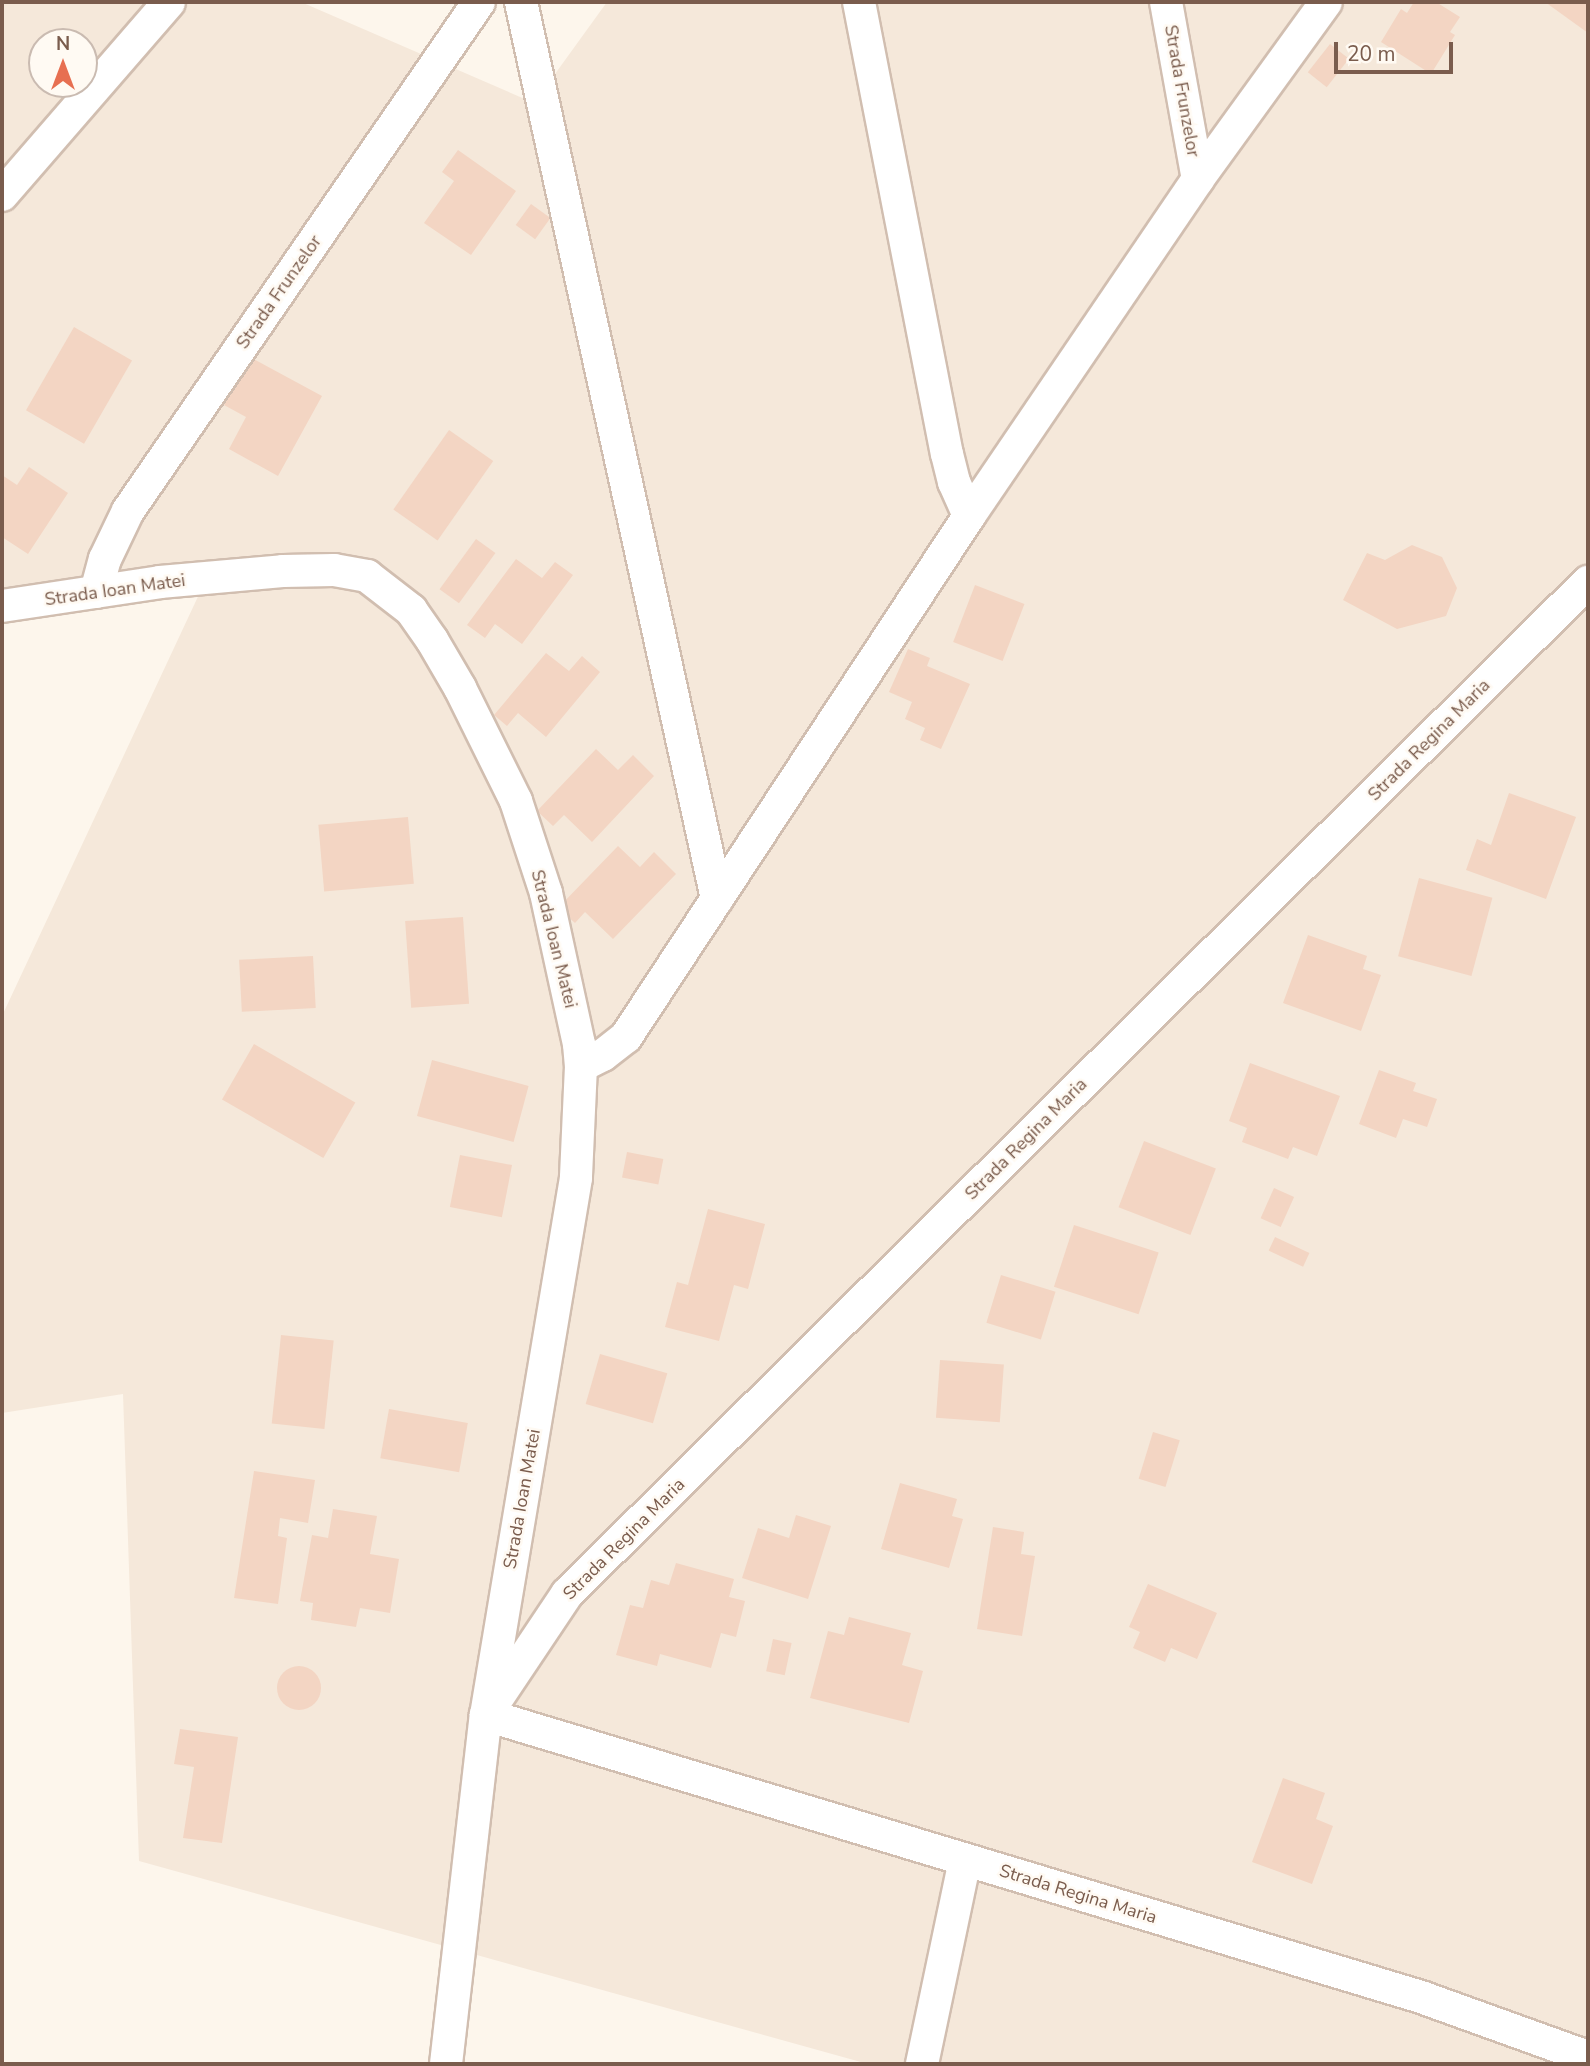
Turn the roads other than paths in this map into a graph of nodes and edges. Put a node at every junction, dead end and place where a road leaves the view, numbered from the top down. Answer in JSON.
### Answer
{"nodes":[{"id":1,"x":169,"y":2,"type":"edge"},
{"id":2,"x":479,"y":2,"type":"edge"},
{"id":3,"x":521,"y":2,"type":"edge"},
{"id":4,"x":859,"y":2,"type":"edge"},
{"id":5,"x":1166,"y":2,"type":"edge"},
{"id":6,"x":1326,"y":2,"type":"edge"},
{"id":7,"x":1198,"y":180,"type":"junction"},
{"id":8,"x":2,"y":195,"type":"edge"},
{"id":9,"x":969,"y":516,"type":"junction"},
{"id":10,"x":1588,"y":582,"type":"edge"},
{"id":11,"x":96,"y":592,"type":"junction"},
{"id":12,"x":2,"y":606,"type":"edge"},
{"id":13,"x":717,"y":899,"type":"junction"},
{"id":14,"x":580,"y":1066,"type":"junction"},
{"id":15,"x":485,"y":1715,"type":"junction"},
{"id":16,"x":965,"y":1860,"type":"junction"},
{"id":17,"x":1588,"y":2057,"type":"edge"},
{"id":18,"x":446,"y":2064,"type":"edge"},
{"id":19,"x":922,"y":2064,"type":"edge"}],
"edges":[{"from":1,"to":8,"type":"street"},
{"from":2,"to":11,"type":"street","name":"Strada Frunzelor"},
{"from":3,"to":13,"type":"street"},
{"from":4,"to":9,"type":"street"},
{"from":5,"to":7,"type":"street","name":"Strada Frunzelor"},
{"from":6,"to":7,"type":"street"},
{"from":7,"to":9,"type":"street"},
{"from":9,"to":13,"type":"street"},
{"from":10,"to":15,"type":"street","name":"Strada Regina Maria"},
{"from":11,"to":12,"type":"street","name":"Strada Ioan Matei"},
{"from":11,"to":14,"type":"street","name":"Strada Ioan Matei"},
{"from":13,"to":14,"type":"street"},
{"from":14,"to":15,"type":"street","name":"Strada Ioan Matei"},
{"from":15,"to":16,"type":"street","name":"Strada Regina Maria"},
{"from":15,"to":18,"type":"street","name":"Strada Regina Maria"},
{"from":16,"to":17,"type":"street","name":"Strada Regina Maria"},
{"from":16,"to":19,"type":"street"}]}
